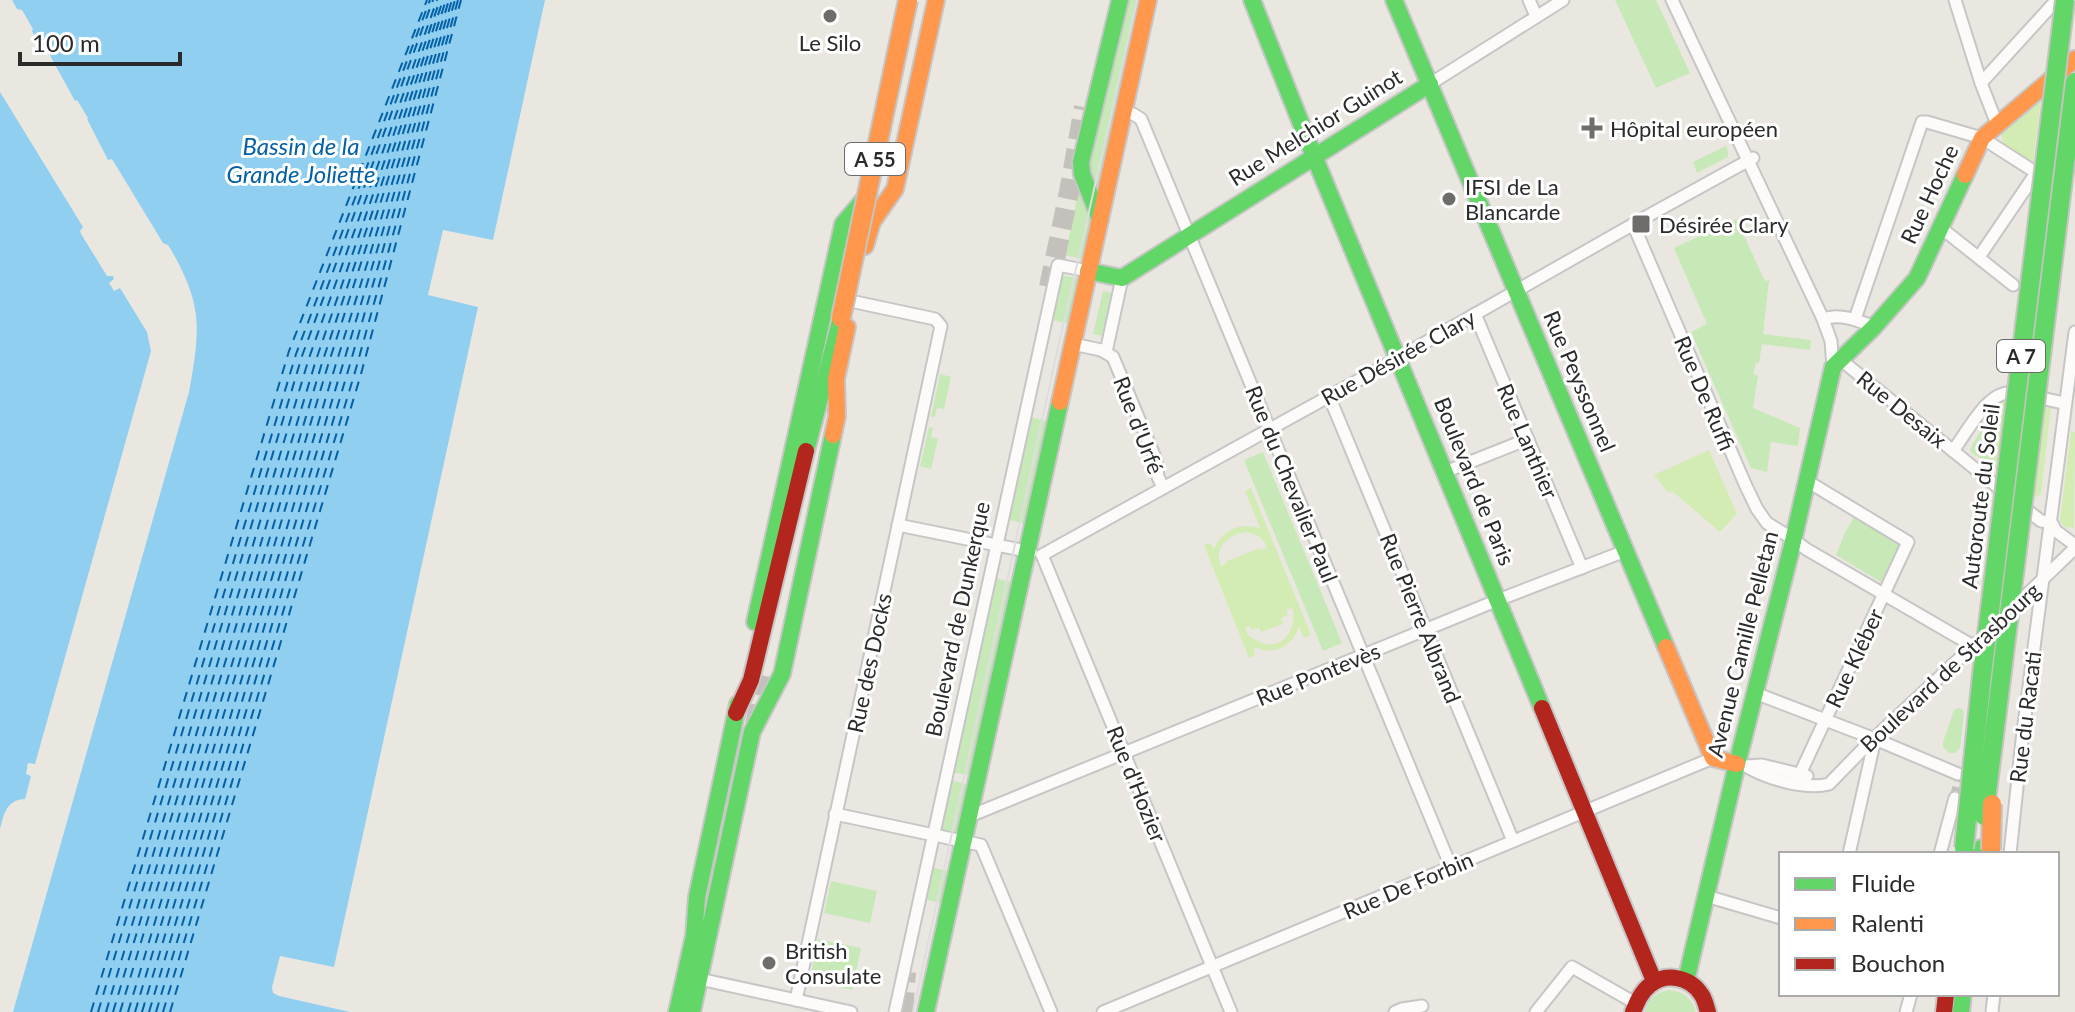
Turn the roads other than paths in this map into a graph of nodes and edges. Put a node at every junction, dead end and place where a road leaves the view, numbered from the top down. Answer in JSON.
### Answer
{"nodes":[{"id":1,"x":908,"y":0,"type":"edge"},
{"id":2,"x":918,"y":0,"type":"edge"},
{"id":3,"x":936,"y":0,"type":"edge"},
{"id":4,"x":1107,"y":0,"type":"edge"},
{"id":5,"x":1120,"y":0,"type":"edge"},
{"id":6,"x":1148,"y":0,"type":"edge"},
{"id":7,"x":1252,"y":0,"type":"edge"},
{"id":8,"x":1394,"y":0,"type":"edge"},
{"id":9,"x":1529,"y":0,"type":"edge"},
{"id":10,"x":1563,"y":0,"type":"edge"},
{"id":11,"x":1672,"y":0,"type":"edge"},
{"id":12,"x":1955,"y":0,"type":"edge"},
{"id":13,"x":2059,"y":2,"type":"edge"},
{"id":14,"x":1536,"y":16,"type":"junction"},
{"id":15,"x":2075,"y":59,"type":"edge"},
{"id":16,"x":2075,"y":82,"type":"edge"},
{"id":17,"x":1981,"y":83,"type":"junction"},
{"id":18,"x":1430,"y":84,"type":"junction"},
{"id":19,"x":1084,"y":107,"type":"tunnel mouth"},
{"id":20,"x":1123,"y":111,"type":"junction"},
{"id":21,"x":1997,"y":124,"type":"junction"},
{"id":22,"x":1982,"y":138,"type":"junction"},
{"id":23,"x":1314,"y":156,"type":"junction"},
{"id":24,"x":1751,"y":159,"type":"junction"},
{"id":25,"x":2036,"y":173,"type":"junction"},
{"id":26,"x":2075,"y":198,"type":"edge"},
{"id":27,"x":1100,"y":219,"type":"junction"},
{"id":28,"x":1633,"y":224,"type":"junction"},
{"id":29,"x":1940,"y":227,"type":"junction"},
{"id":30,"x":1189,"y":235,"type":"junction"},
{"id":31,"x":1979,"y":257,"type":"junction"},
{"id":32,"x":1088,"y":271,"type":"junction"},
{"id":33,"x":1122,"y":278,"type":"junction"},
{"id":34,"x":2013,"y":285,"type":"dead end"},
{"id":35,"x":1517,"y":291,"type":"junction"},
{"id":36,"x":828,"y":296,"type":"junction"},
{"id":37,"x":853,"y":302,"type":"junction"},
{"id":38,"x":1475,"y":314,"type":"junction"},
{"id":39,"x":1823,"y":319,"type":"junction"},
{"id":40,"x":1855,"y":319,"type":"junction"},
{"id":41,"x":1874,"y":327,"type":"junction"},
{"id":42,"x":2075,"y":332,"type":"edge"},
{"id":43,"x":1073,"y":344,"type":"junction"},
{"id":44,"x":1106,"y":352,"type":"junction"},
{"id":45,"x":1398,"y":357,"type":"junction"},
{"id":46,"x":1837,"y":363,"type":"junction"},
{"id":47,"x":1329,"y":396,"type":"junction"},
{"id":48,"x":2068,"y":409,"type":"edge"},
{"id":49,"x":1269,"y":428,"type":"junction"},
{"id":50,"x":1528,"y":439,"type":"junction"},
{"id":51,"x":1953,"y":451,"type":"junction"},
{"id":52,"x":808,"y":464,"type":"junction"},
{"id":53,"x":1445,"y":472,"type":"junction"},
{"id":54,"x":1806,"y":482,"type":"junction"},
{"id":55,"x":1163,"y":487,"type":"junction"},
{"id":56,"x":2051,"y":522,"type":"junction"},
{"id":57,"x":898,"y":525,"type":"junction"},
{"id":58,"x":1796,"y":542,"type":"junction"},
{"id":59,"x":998,"y":546,"type":"junction"},
{"id":60,"x":2075,"y":546,"type":"edge"},
{"id":61,"x":1625,"y":551,"type":"junction"},
{"id":62,"x":1035,"y":553,"type":"junction"},
{"id":63,"x":1582,"y":568,"type":"junction"},
{"id":64,"x":2042,"y":580,"type":"junction"},
{"id":65,"x":1883,"y":595,"type":"junction"},
{"id":66,"x":1498,"y":600,"type":"junction"},
{"id":67,"x":1426,"y":629,"type":"junction"},
{"id":68,"x":1973,"y":646,"type":"junction"},
{"id":69,"x":1362,"y":656,"type":"junction"},
{"id":70,"x":766,"y":674,"type":"tunnel mouth"},
{"id":71,"x":1755,"y":693,"type":"junction"},
{"id":72,"x":736,"y":713,"type":"junction"},
{"id":73,"x":1824,"y":720,"type":"junction"},
{"id":74,"x":1875,"y":739,"type":"junction"},
{"id":75,"x":1124,"y":754,"type":"junction"},
{"id":76,"x":1713,"y":758,"type":"junction"},
{"id":77,"x":1992,"y":760,"type":"junction"},
{"id":78,"x":1742,"y":765,"type":"junction"},
{"id":79,"x":1800,"y":774,"type":"junction"},
{"id":80,"x":1958,"y":774,"type":"dead end"},
{"id":81,"x":1820,"y":785,"type":"junction"},
{"id":82,"x":2003,"y":793,"type":"dead end"},
{"id":83,"x":1955,"y":798,"type":"tunnel mouth"},
{"id":84,"x":2016,"y":798,"type":"junction"},
{"id":85,"x":1584,"y":812,"type":"junction"},
{"id":86,"x":835,"y":814,"type":"junction"},
{"id":87,"x":970,"y":816,"type":"junction"},
{"id":88,"x":1984,"y":816,"type":"dead end"},
{"id":89,"x":934,"y":836,"type":"junction"},
{"id":90,"x":1513,"y":841,"type":"junction"},
{"id":91,"x":964,"y":842,"type":"junction"},
{"id":92,"x":1983,"y":851,"type":"edge"},
{"id":93,"x":1849,"y":852,"type":"edge"},
{"id":94,"x":1941,"y":852,"type":"edge"},
{"id":95,"x":1451,"y":867,"type":"junction"},
{"id":96,"x":1706,"y":896,"type":"junction"},
{"id":97,"x":1779,"y":917,"type":"edge"},
{"id":98,"x":1212,"y":967,"type":"junction"},
{"id":99,"x":692,"y":977,"type":"junction"},
{"id":100,"x":1654,"y":981,"type":"junction"},
{"id":101,"x":1686,"y":981,"type":"junction"},
{"id":102,"x":796,"y":1000,"type":"junction"},
{"id":103,"x":1422,"y":1006,"type":"dead end"},
{"id":104,"x":1634,"y":1007,"type":"edge"},
{"id":105,"x":1712,"y":1010,"type":"edge"},
{"id":106,"x":677,"y":1012,"type":"edge"},
{"id":107,"x":692,"y":1012,"type":"edge"},
{"id":108,"x":851,"y":1012,"type":"edge"},
{"id":109,"x":895,"y":1012,"type":"edge"},
{"id":110,"x":926,"y":1012,"type":"edge"},
{"id":111,"x":1051,"y":1012,"type":"edge"},
{"id":112,"x":1103,"y":1012,"type":"edge"},
{"id":113,"x":1231,"y":1012,"type":"edge"},
{"id":114,"x":1395,"y":1012,"type":"edge"},
{"id":115,"x":1536,"y":1012,"type":"edge"}],
"edges":[{"from":1,"to":52,"type":"main road","number":"A 55","bridge":true},
{"from":2,"to":36,"type":"main road"},
{"from":3,"to":37,"type":"main road"},
{"from":4,"to":19,"type":"main road"},
{"from":5,"to":27,"type":"main road"},
{"from":6,"to":20,"type":"main road"},
{"from":7,"to":23,"type":"main road","name":"Boulevard de Paris"},
{"from":8,"to":18,"type":"main road","name":"Rue Peyssonnel"},
{"from":9,"to":14,"type":"street"},
{"from":10,"to":14,"type":"street","name":"Rue Melchior Guinot"},
{"from":11,"to":24,"type":"street","name":"Avenue Camille Pelletan"},
{"from":12,"to":17,"type":"street"},
{"from":13,"to":17,"type":"street"},
{"from":13,"to":92,"type":"main road","name":"Autoroute du Soleil","number":"A 7","bridge":true},
{"from":14,"to":18,"type":"street","name":"Rue Melchior Guinot"},
{"from":15,"to":21,"type":"main road","name":"Rue Hoche"},
{"from":16,"to":77,"type":"main road","name":"Autoroute du Soleil","number":"A 7","bridge":true},
{"from":17,"to":21,"type":"street"},
{"from":18,"to":23,"type":"main road","name":"Rue Melchior Guinot"},
{"from":18,"to":35,"type":"main road","name":"Rue Peyssonnel"},
{"from":20,"to":27,"type":"main road"},
{"from":20,"to":30,"type":"street","name":"Rue du Chevalier Paul"},
{"from":21,"to":22,"type":"main road","name":"Rue Hoche"},
{"from":22,"to":25,"type":"street"},
{"from":22,"to":29,"type":"main road","name":"Rue Hoche"},
{"from":22,"to":40,"type":"street"},
{"from":23,"to":30,"type":"main road","name":"Rue Melchior Guinot"},
{"from":23,"to":45,"type":"main road","name":"Boulevard de Paris"},
{"from":24,"to":28,"type":"street","name":"Rue Désirée Clary"},
{"from":24,"to":39,"type":"street","name":"Avenue Camille Pelletan"},
{"from":25,"to":26,"type":"street"},
{"from":25,"to":31,"type":"street"},
{"from":27,"to":32,"type":"main road"},
{"from":28,"to":35,"type":"street","name":"Rue Désirée Clary"},
{"from":28,"to":58,"type":"street","name":"Rue De Ruffi"},
{"from":29,"to":31,"type":"street"},
{"from":29,"to":41,"type":"main road","name":"Rue Hoche"},
{"from":30,"to":33,"type":"main road","name":"Rue Melchior Guinot"},
{"from":30,"to":49,"type":"street","name":"Rue du Chevalier Paul"},
{"from":31,"to":34,"type":"street"},
{"from":32,"to":33,"type":"main road"},
{"from":32,"to":43,"type":"main road"},
{"from":32,"to":59,"type":"street","name":"Boulevard de Dunkerque"},
{"from":33,"to":44,"type":"street"},
{"from":35,"to":38,"type":"street","name":"Rue Désirée Clary"},
{"from":35,"to":61,"type":"main road","name":"Rue Peyssonnel"},
{"from":36,"to":37,"type":"street"},
{"from":36,"to":72,"type":"main road"},
{"from":37,"to":57,"type":"street","name":"Rue des Docks"},
{"from":37,"to":99,"type":"main road"},
{"from":38,"to":45,"type":"street","name":"Rue Désirée Clary"},
{"from":38,"to":50,"type":"street","name":"Rue Lanthier"},
{"from":39,"to":40,"type":"street"},
{"from":39,"to":46,"type":"street","name":"Avenue Camille Pelletan"},
{"from":40,"to":41,"type":"street"},
{"from":41,"to":46,"type":"main road","name":"Rue Hoche"},
{"from":42,"to":48,"type":"street","name":"Rue du Racati"},
{"from":43,"to":44,"type":"street","name":"Rue d'Urfé"},
{"from":43,"to":62,"type":"main road"},
{"from":44,"to":55,"type":"street","name":"Rue d'Urfé"},
{"from":45,"to":47,"type":"street","name":"Rue Désirée Clary"},
{"from":45,"to":53,"type":"main road","name":"Boulevard de Paris"},
{"from":46,"to":51,"type":"street","name":"Rue Desaix"},
{"from":46,"to":54,"type":"main road","name":"Avenue Camille Pelletan"},
{"from":47,"to":49,"type":"street","name":"Rue Désirée Clary"},
{"from":47,"to":67,"type":"street","name":"Rue Pierre Albrand"},
{"from":48,"to":51,"type":"street"},
{"from":48,"to":56,"type":"street","name":"Rue du Racati"},
{"from":49,"to":55,"type":"street","name":"Rue Désirée Clary"},
{"from":49,"to":69,"type":"street","name":"Rue du Chevalier Paul"},
{"from":50,"to":53,"type":"street"},
{"from":50,"to":63,"type":"street","name":"Rue Lanthier"},
{"from":51,"to":56,"type":"street","name":"Rue Desaix"},
{"from":52,"to":70,"type":"main road"},
{"from":52,"to":72,"type":"main road"},
{"from":53,"to":66,"type":"main road","name":"Boulevard de Paris"},
{"from":54,"to":58,"type":"main road","name":"Avenue Camille Pelletan"},
{"from":54,"to":65,"type":"street","name":"Rue Kléber"},
{"from":55,"to":62,"type":"street","name":"Rue Désirée Clary"},
{"from":56,"to":60,"type":"street","name":"Rue Desaix"},
{"from":56,"to":64,"type":"street","name":"Rue du Racati"},
{"from":57,"to":59,"type":"street"},
{"from":57,"to":86,"type":"street","name":"Rue des Docks"},
{"from":58,"to":65,"type":"street","name":"Rue De Ruffi"},
{"from":58,"to":71,"type":"main road","name":"Avenue Camille Pelletan"},
{"from":59,"to":62,"type":"street"},
{"from":59,"to":89,"type":"street","name":"Boulevard de Dunkerque"},
{"from":60,"to":64,"type":"street","name":"Boulevard de Strasbourg"},
{"from":61,"to":63,"type":"street","name":"Rue Pontevès"},
{"from":61,"to":76,"type":"main road","name":"Rue Peyssonnel"},
{"from":62,"to":75,"type":"street","name":"Rue d'Hozier"},
{"from":62,"to":87,"type":"main road"},
{"from":63,"to":66,"type":"street","name":"Rue Pontevès"},
{"from":64,"to":68,"type":"street","name":"Boulevard de Strasbourg"},
{"from":64,"to":84,"type":"street","name":"Rue du Racati"},
{"from":65,"to":68,"type":"street","name":"Rue De Ruffi"},
{"from":65,"to":73,"type":"street","name":"Rue Kléber"},
{"from":66,"to":67,"type":"street","name":"Rue Pontevès"},
{"from":66,"to":85,"type":"main road","name":"Boulevard de Paris"},
{"from":67,"to":69,"type":"street","name":"Rue Pontevès"},
{"from":67,"to":90,"type":"street","name":"Rue Pierre Albrand"},
{"from":68,"to":74,"type":"street","name":"Boulevard de Strasbourg"},
{"from":69,"to":75,"type":"street","name":"Rue Pontevès"},
{"from":69,"to":95,"type":"street","name":"Rue du Chevalier Paul"},
{"from":71,"to":73,"type":"street"},
{"from":71,"to":78,"type":"main road","name":"Avenue Camille Pelletan"},
{"from":72,"to":99,"type":"main road"},
{"from":73,"to":74,"type":"street"},
{"from":73,"to":79,"type":"street","name":"Rue Kléber"},
{"from":74,"to":80,"type":"street"},
{"from":74,"to":81,"type":"street","name":"Boulevard de Strasbourg"},
{"from":74,"to":93,"type":"street"},
{"from":75,"to":87,"type":"street","name":"Rue Pontevès"},
{"from":75,"to":98,"type":"street","name":"Rue d'Hozier"},
{"from":76,"to":78,"type":"main road"},
{"from":76,"to":85,"type":"street","name":"Rue De Forbin"},
{"from":77,"to":88,"type":"main road","number":"A 7","bridge":true},
{"from":77,"to":92,"type":"main road","bridge":true},
{"from":78,"to":79,"type":"street"},
{"from":78,"to":81,"type":"street"},
{"from":78,"to":96,"type":"main road","name":"Avenue Camille Pelletan"},
{"from":79,"to":81,"type":"street"},
{"from":82,"to":84,"type":"street"},
{"from":83,"to":94,"type":"street"},
{"from":84,"to":92,"type":"street","name":"Rue du Racati"},
{"from":85,"to":90,"type":"street","name":"Rue De Forbin"},
{"from":85,"to":100,"type":"main road","name":"Boulevard de Paris"},
{"from":86,"to":89,"type":"street"},
{"from":86,"to":102,"type":"street","name":"Rue des Docks"},
{"from":87,"to":91,"type":"main road"},
{"from":89,"to":91,"type":"street"},
{"from":89,"to":109,"type":"street","name":"Boulevard de Dunkerque"},
{"from":90,"to":95,"type":"street","name":"Rue De Forbin"},
{"from":91,"to":110,"type":"main road"},
{"from":91,"to":111,"type":"street"},
{"from":95,"to":98,"type":"street","name":"Rue De Forbin"},
{"from":96,"to":97,"type":"street"},
{"from":96,"to":101,"type":"main road","name":"Avenue Camille Pelletan"},
{"from":98,"to":112,"type":"street","name":"Rue De Forbin"},
{"from":98,"to":113,"type":"street","name":"Rue d'Hozier"},
{"from":99,"to":102,"type":"street"},
{"from":99,"to":106,"type":"main road"},
{"from":99,"to":107,"type":"main road"},
{"from":100,"to":101,"type":"main road"},
{"from":100,"to":104,"type":"main road"},
{"from":101,"to":105,"type":"main road"},
{"from":102,"to":108,"type":"street"},
{"from":103,"to":114,"type":"street"},
{"from":104,"to":115,"type":"street"}]}
